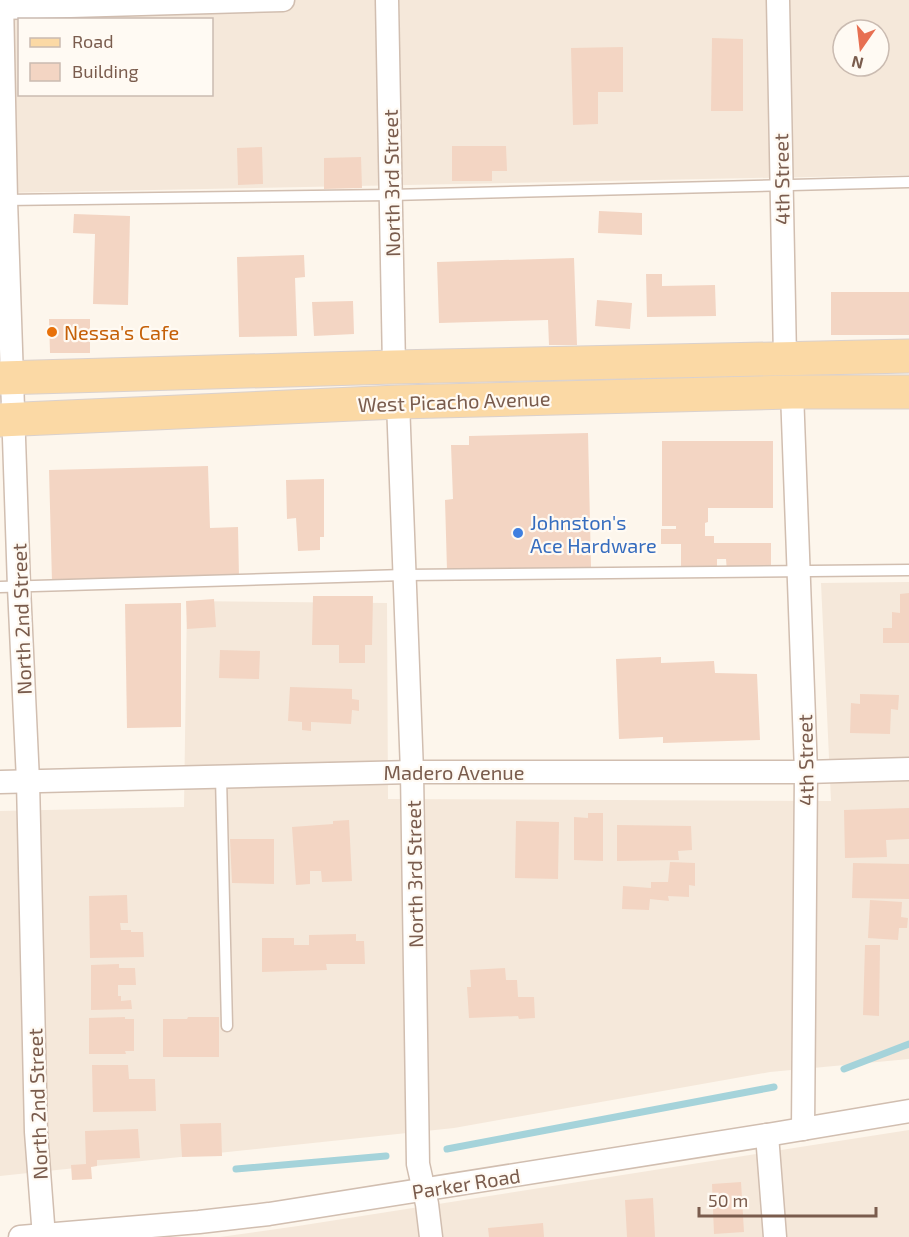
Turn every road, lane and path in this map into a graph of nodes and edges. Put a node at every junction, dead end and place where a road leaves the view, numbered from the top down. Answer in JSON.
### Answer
{"nodes":[{"id":1,"x":283,"y":0,"type":"edge"},
{"id":2,"x":387,"y":0,"type":"edge"},
{"id":3,"x":778,"y":0,"type":"edge"},
{"id":4,"x":1,"y":5,"type":"edge"},
{"id":5,"x":909,"y":182,"type":"edge"},
{"id":6,"x":782,"y":185,"type":"junction"},
{"id":7,"x":391,"y":195,"type":"junction"},
{"id":8,"x":3,"y":200,"type":"edge"},
{"id":9,"x":909,"y":356,"type":"edge"},
{"id":10,"x":785,"y":358,"type":"junction"},
{"id":11,"x":394,"y":367,"type":"junction"},
{"id":12,"x":6,"y":378,"type":"edge"},
{"id":13,"x":792,"y":392,"type":"junction"},
{"id":14,"x":909,"y":392,"type":"edge"},
{"id":15,"x":398,"y":402,"type":"junction"},
{"id":16,"x":7,"y":419,"type":"edge"},
{"id":17,"x":909,"y":570,"type":"edge"},
{"id":18,"x":798,"y":572,"type":"junction"},
{"id":19,"x":404,"y":575,"type":"junction"},
{"id":20,"x":10,"y":587,"type":"edge"},
{"id":21,"x":909,"y":769,"type":"edge"},
{"id":22,"x":412,"y":772,"type":"junction"},
{"id":23,"x":806,"y":772,"type":"junction"},
{"id":24,"x":221,"y":777,"type":"junction"},
{"id":25,"x":28,"y":781,"type":"junction"},
{"id":26,"x":0,"y":782,"type":"edge"},
{"id":27,"x":227,"y":1026,"type":"dead end"},
{"id":28,"x":909,"y":1111,"type":"edge"},
{"id":29,"x":803,"y":1129,"type":"junction"},
{"id":30,"x":767,"y":1135,"type":"junction"},
{"id":31,"x":424,"y":1190,"type":"junction"},
{"id":32,"x":44,"y":1236,"type":"edge"},
{"id":33,"x":20,"y":1237,"type":"edge"},
{"id":34,"x":431,"y":1237,"type":"edge"},
{"id":35,"x":776,"y":1237,"type":"edge"}],
"edges":[{"from":1,"to":4,"type":"street"},
{"from":2,"to":7,"type":"street","name":"North 3rd Street"},
{"from":3,"to":6,"type":"street","name":"4th Street"},
{"from":4,"to":8,"type":"street","name":"North 2nd Street"},
{"from":5,"to":6,"type":"lane"},
{"from":6,"to":7,"type":"lane"},
{"from":6,"to":10,"type":"street","name":"4th Street"},
{"from":7,"to":8,"type":"lane"},
{"from":7,"to":11,"type":"street","name":"North 3rd Street"},
{"from":8,"to":12,"type":"street","name":"North 2nd Street"},
{"from":9,"to":10,"type":"main road","name":"West Picacho Avenue"},
{"from":10,"to":11,"type":"main road","name":"West Picacho Avenue"},
{"from":11,"to":12,"type":"main road","name":"West Picacho Avenue"},
{"from":12,"to":16,"type":"street","name":"North 2nd Street"},
{"from":13,"to":14,"type":"main road","name":"West Picacho Avenue"},
{"from":13,"to":15,"type":"main road","name":"West Picacho Avenue"},
{"from":13,"to":18,"type":"street","name":"4th Street"},
{"from":15,"to":16,"type":"main road","name":"West Picacho Avenue"},
{"from":15,"to":19,"type":"street","name":"North 3rd Street"},
{"from":16,"to":20,"type":"street","name":"North 2nd Street"},
{"from":17,"to":18,"type":"lane"},
{"from":18,"to":19,"type":"lane"},
{"from":18,"to":23,"type":"street","name":"4th Street"},
{"from":19,"to":20,"type":"lane"},
{"from":19,"to":22,"type":"street","name":"North 3rd Street"},
{"from":20,"to":25,"type":"street","name":"North 2nd Street"},
{"from":21,"to":23,"type":"street","name":"Madero Avenue"},
{"from":22,"to":23,"type":"street","name":"Madero Avenue"},
{"from":22,"to":24,"type":"street","name":"Madero Avenue"},
{"from":22,"to":31,"type":"street","name":"North 3rd Street"},
{"from":23,"to":29,"type":"street","name":"4th Street"},
{"from":24,"to":25,"type":"street","name":"Madero Avenue"},
{"from":24,"to":27,"type":"lane"},
{"from":25,"to":26,"type":"street","name":"Madero Avenue"},
{"from":25,"to":32,"type":"street","name":"North 2nd Street"},
{"from":28,"to":29,"type":"street","name":"Parker Road"},
{"from":29,"to":30,"type":"street","name":"Parker Road"},
{"from":30,"to":31,"type":"street","name":"Parker Road"},
{"from":30,"to":35,"type":"street"},
{"from":31,"to":32,"type":"street","name":"Parker Road"},
{"from":31,"to":34,"type":"street","name":"North 3rd Street"},
{"from":32,"to":33,"type":"street","name":"Parker Road"}]}
